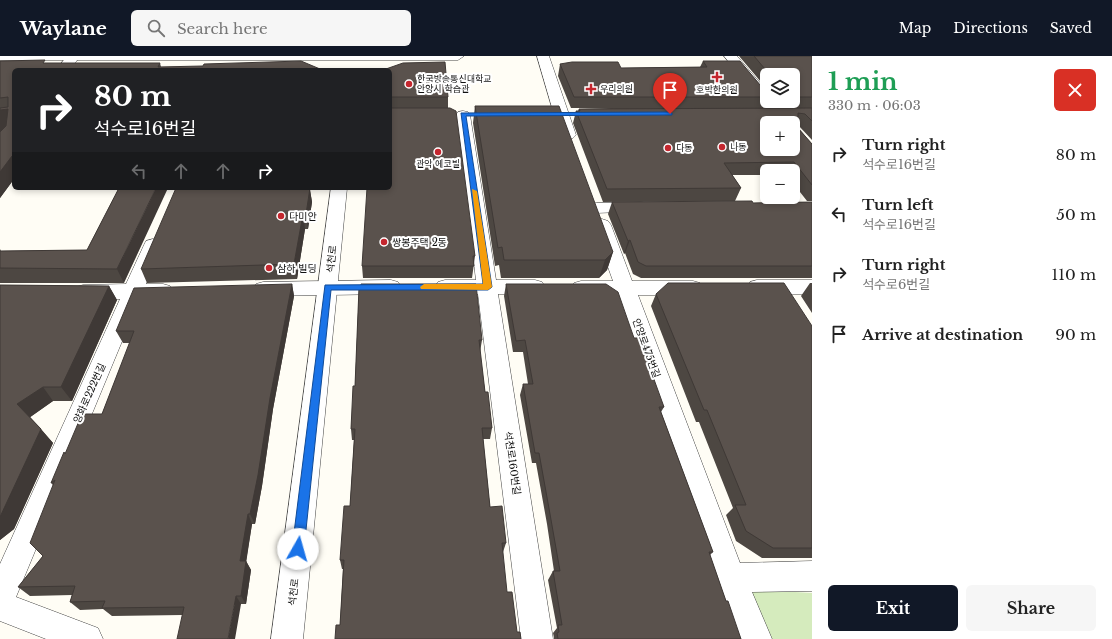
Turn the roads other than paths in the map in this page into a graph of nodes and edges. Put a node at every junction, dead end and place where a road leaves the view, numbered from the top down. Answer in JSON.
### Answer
{"nodes":[{"id":1,"x":0,"y":56,"type":"edge"},
{"id":2,"x":74,"y":56,"type":"edge"},
{"id":3,"x":354,"y":56,"type":"edge"},
{"id":4,"x":458,"y":56,"type":"edge"},
{"id":5,"x":543,"y":56,"type":"edge"},
{"id":6,"x":730,"y":56,"type":"edge"},
{"id":7,"x":65,"y":68,"type":"edge"},
{"id":8,"x":352,"y":68,"type":"edge"},
{"id":9,"x":760,"y":95,"type":"edge"},
{"id":10,"x":463,"y":115,"type":"dead end"},
{"id":11,"x":574,"y":150,"type":"edge"},
{"id":12,"x":588,"y":186,"type":"edge"},
{"id":13,"x":339,"y":190,"type":"edge"},
{"id":14,"x":660,"y":207,"type":"edge"},
{"id":15,"x":596,"y":208,"type":"junction"},
{"id":16,"x":163,"y":223,"type":"edge"},
{"id":17,"x":488,"y":287,"type":"junction"},
{"id":18,"x":712,"y":287,"type":"edge"},
{"id":19,"x":736,"y":287,"type":"edge"},
{"id":20,"x":783,"y":287,"type":"junction"},
{"id":21,"x":812,"y":287,"type":"edge"},
{"id":22,"x":328,"y":288,"type":"junction"},
{"id":23,"x":625,"y":288,"type":"junction"},
{"id":24,"x":242,"y":290,"type":"edge"},
{"id":25,"x":63,"y":291,"type":"edge"},
{"id":26,"x":180,"y":291,"type":"edge"},
{"id":27,"x":134,"y":292,"type":"junction"},
{"id":28,"x":796,"y":306,"type":"edge"},
{"id":29,"x":812,"y":576,"type":"edge"},
{"id":30,"x":731,"y":578,"type":"junction"},
{"id":31,"x":0,"y":598,"type":"edge"},
{"id":32,"x":0,"y":606,"type":"edge"},
{"id":33,"x":87,"y":639,"type":"edge"},
{"id":34,"x":287,"y":639,"type":"edge"},
{"id":35,"x":537,"y":639,"type":"edge"},
{"id":36,"x":756,"y":639,"type":"edge"}],
"edges":[{"from":1,"to":2,"type":"street"},
{"from":2,"to":3,"type":"street"},
{"from":2,"to":7,"type":"street"},
{"from":3,"to":4,"type":"street"},
{"from":3,"to":8,"type":"street"},
{"from":5,"to":11,"type":"street"},
{"from":6,"to":9,"type":"street"},
{"from":10,"to":17,"type":"street","name":"석천로160번길"},
{"from":12,"to":15,"type":"street","name":"안양로475번길"},
{"from":13,"to":22,"type":"street","name":"석천로"},
{"from":14,"to":15,"type":"street"},
{"from":15,"to":23,"type":"street","name":"안양로475번길"},
{"from":16,"to":27,"type":"street","name":"양화로222번길"},
{"from":17,"to":22,"type":"street"},
{"from":17,"to":23,"type":"street"},
{"from":17,"to":35,"type":"street","name":"석천로160번길"},
{"from":18,"to":23,"type":"street"},
{"from":19,"to":20,"type":"street"},
{"from":20,"to":21,"type":"street"},
{"from":20,"to":28,"type":"street"},
{"from":22,"to":24,"type":"street"},
{"from":22,"to":34,"type":"street","name":"석천로"},
{"from":23,"to":30,"type":"street","name":"안양로475번길"},
{"from":25,"to":27,"type":"street"},
{"from":26,"to":27,"type":"street"},
{"from":27,"to":31,"type":"street","name":"양화로222번길"},
{"from":29,"to":30,"type":"street"},
{"from":30,"to":36,"type":"street","name":"안양로475번길"},
{"from":32,"to":33,"type":"street"}]}
